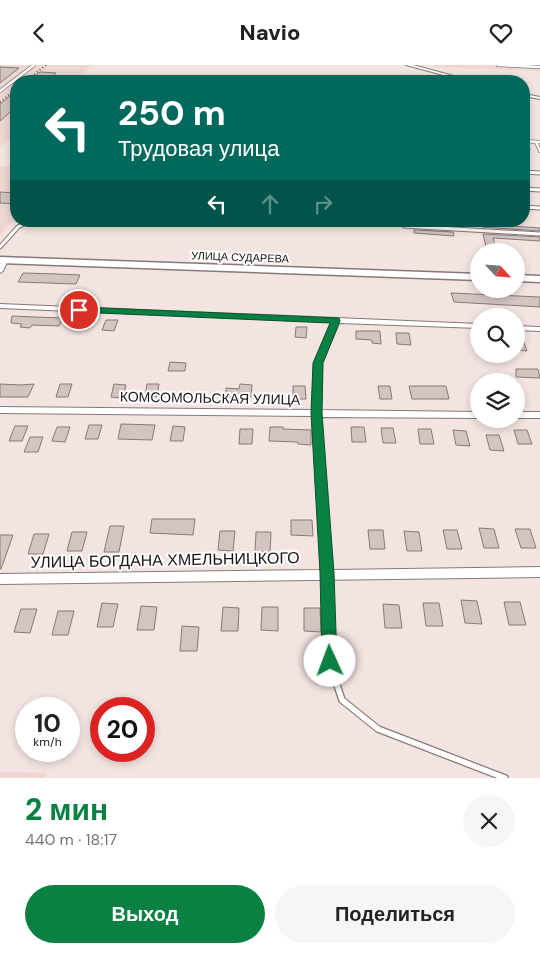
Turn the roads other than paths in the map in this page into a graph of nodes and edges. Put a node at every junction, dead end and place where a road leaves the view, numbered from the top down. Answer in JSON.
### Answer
{"nodes":[{"id":1,"x":34,"y":65,"type":"edge"},
{"id":2,"x":408,"y":65,"type":"edge"},
{"id":3,"x":498,"y":65,"type":"edge"},
{"id":4,"x":540,"y":67,"type":"edge"},
{"id":5,"x":21,"y":75,"type":"edge"},
{"id":6,"x":447,"y":75,"type":"edge"},
{"id":7,"x":10,"y":83,"type":"edge"},
{"id":8,"x":0,"y":91,"type":"edge"},
{"id":9,"x":538,"y":142,"type":"edge"},
{"id":10,"x":539,"y":147,"type":"edge"},
{"id":11,"x":540,"y":151,"type":"edge"},
{"id":12,"x":18,"y":227,"type":"edge"},
{"id":13,"x":421,"y":227,"type":"edge"},
{"id":14,"x":540,"y":234,"type":"edge"},
{"id":15,"x":0,"y":247,"type":"edge"},
{"id":16,"x":3,"y":260,"type":"edge"},
{"id":17,"x":0,"y":271,"type":"edge"},
{"id":18,"x":470,"y":277,"type":"edge"},
{"id":19,"x":525,"y":278,"type":"edge"},
{"id":20,"x":540,"y":279,"type":"edge"},
{"id":21,"x":0,"y":306,"type":"edge"},
{"id":22,"x":336,"y":321,"type":"junction"},
{"id":23,"x":470,"y":326,"type":"edge"},
{"id":24,"x":525,"y":328,"type":"edge"},
{"id":25,"x":540,"y":329,"type":"edge"},
{"id":26,"x":0,"y":409,"type":"edge"},
{"id":27,"x":316,"y":413,"type":"junction"},
{"id":28,"x":470,"y":415,"type":"edge"},
{"id":29,"x":525,"y":415,"type":"edge"},
{"id":30,"x":540,"y":415,"type":"edge"},
{"id":31,"x":540,"y":572,"type":"edge"},
{"id":32,"x":327,"y":573,"type":"junction"},
{"id":33,"x":0,"y":579,"type":"edge"},
{"id":34,"x":505,"y":778,"type":"edge"}],
"edges":[{"from":1,"to":5,"type":"lane"},
{"from":2,"to":6,"type":"street"},
{"from":3,"to":4,"type":"lane"},
{"from":7,"to":8,"type":"lane"},
{"from":9,"to":10,"type":"lane"},
{"from":10,"to":11,"type":"lane"},
{"from":12,"to":15,"type":"lane"},
{"from":13,"to":14,"type":"lane"},
{"from":16,"to":17,"type":"street"},
{"from":16,"to":18,"type":"street","name":"УЛИЦА СУДАРЕВА"},
{"from":19,"to":20,"type":"street"},
{"from":21,"to":22,"type":"street"},
{"from":22,"to":23,"type":"street"},
{"from":22,"to":27,"type":"street"},
{"from":24,"to":25,"type":"street"},
{"from":26,"to":27,"type":"street","name":"КОМСОМОЛЬСКАЯ УЛИЦА"},
{"from":27,"to":28,"type":"street","name":"КОМСОМОЛЬСКАЯ УЛИЦА"},
{"from":27,"to":32,"type":"street"},
{"from":29,"to":30,"type":"street"},
{"from":31,"to":32,"type":"street","name":"УЛИЦА БОГДАНА ХМЕЛЬНИЦКОГО"},
{"from":32,"to":33,"type":"street","name":"УЛИЦА БОГДАНА ХМЕЛЬНИЦКОГО"},
{"from":32,"to":34,"type":"lane"}]}
